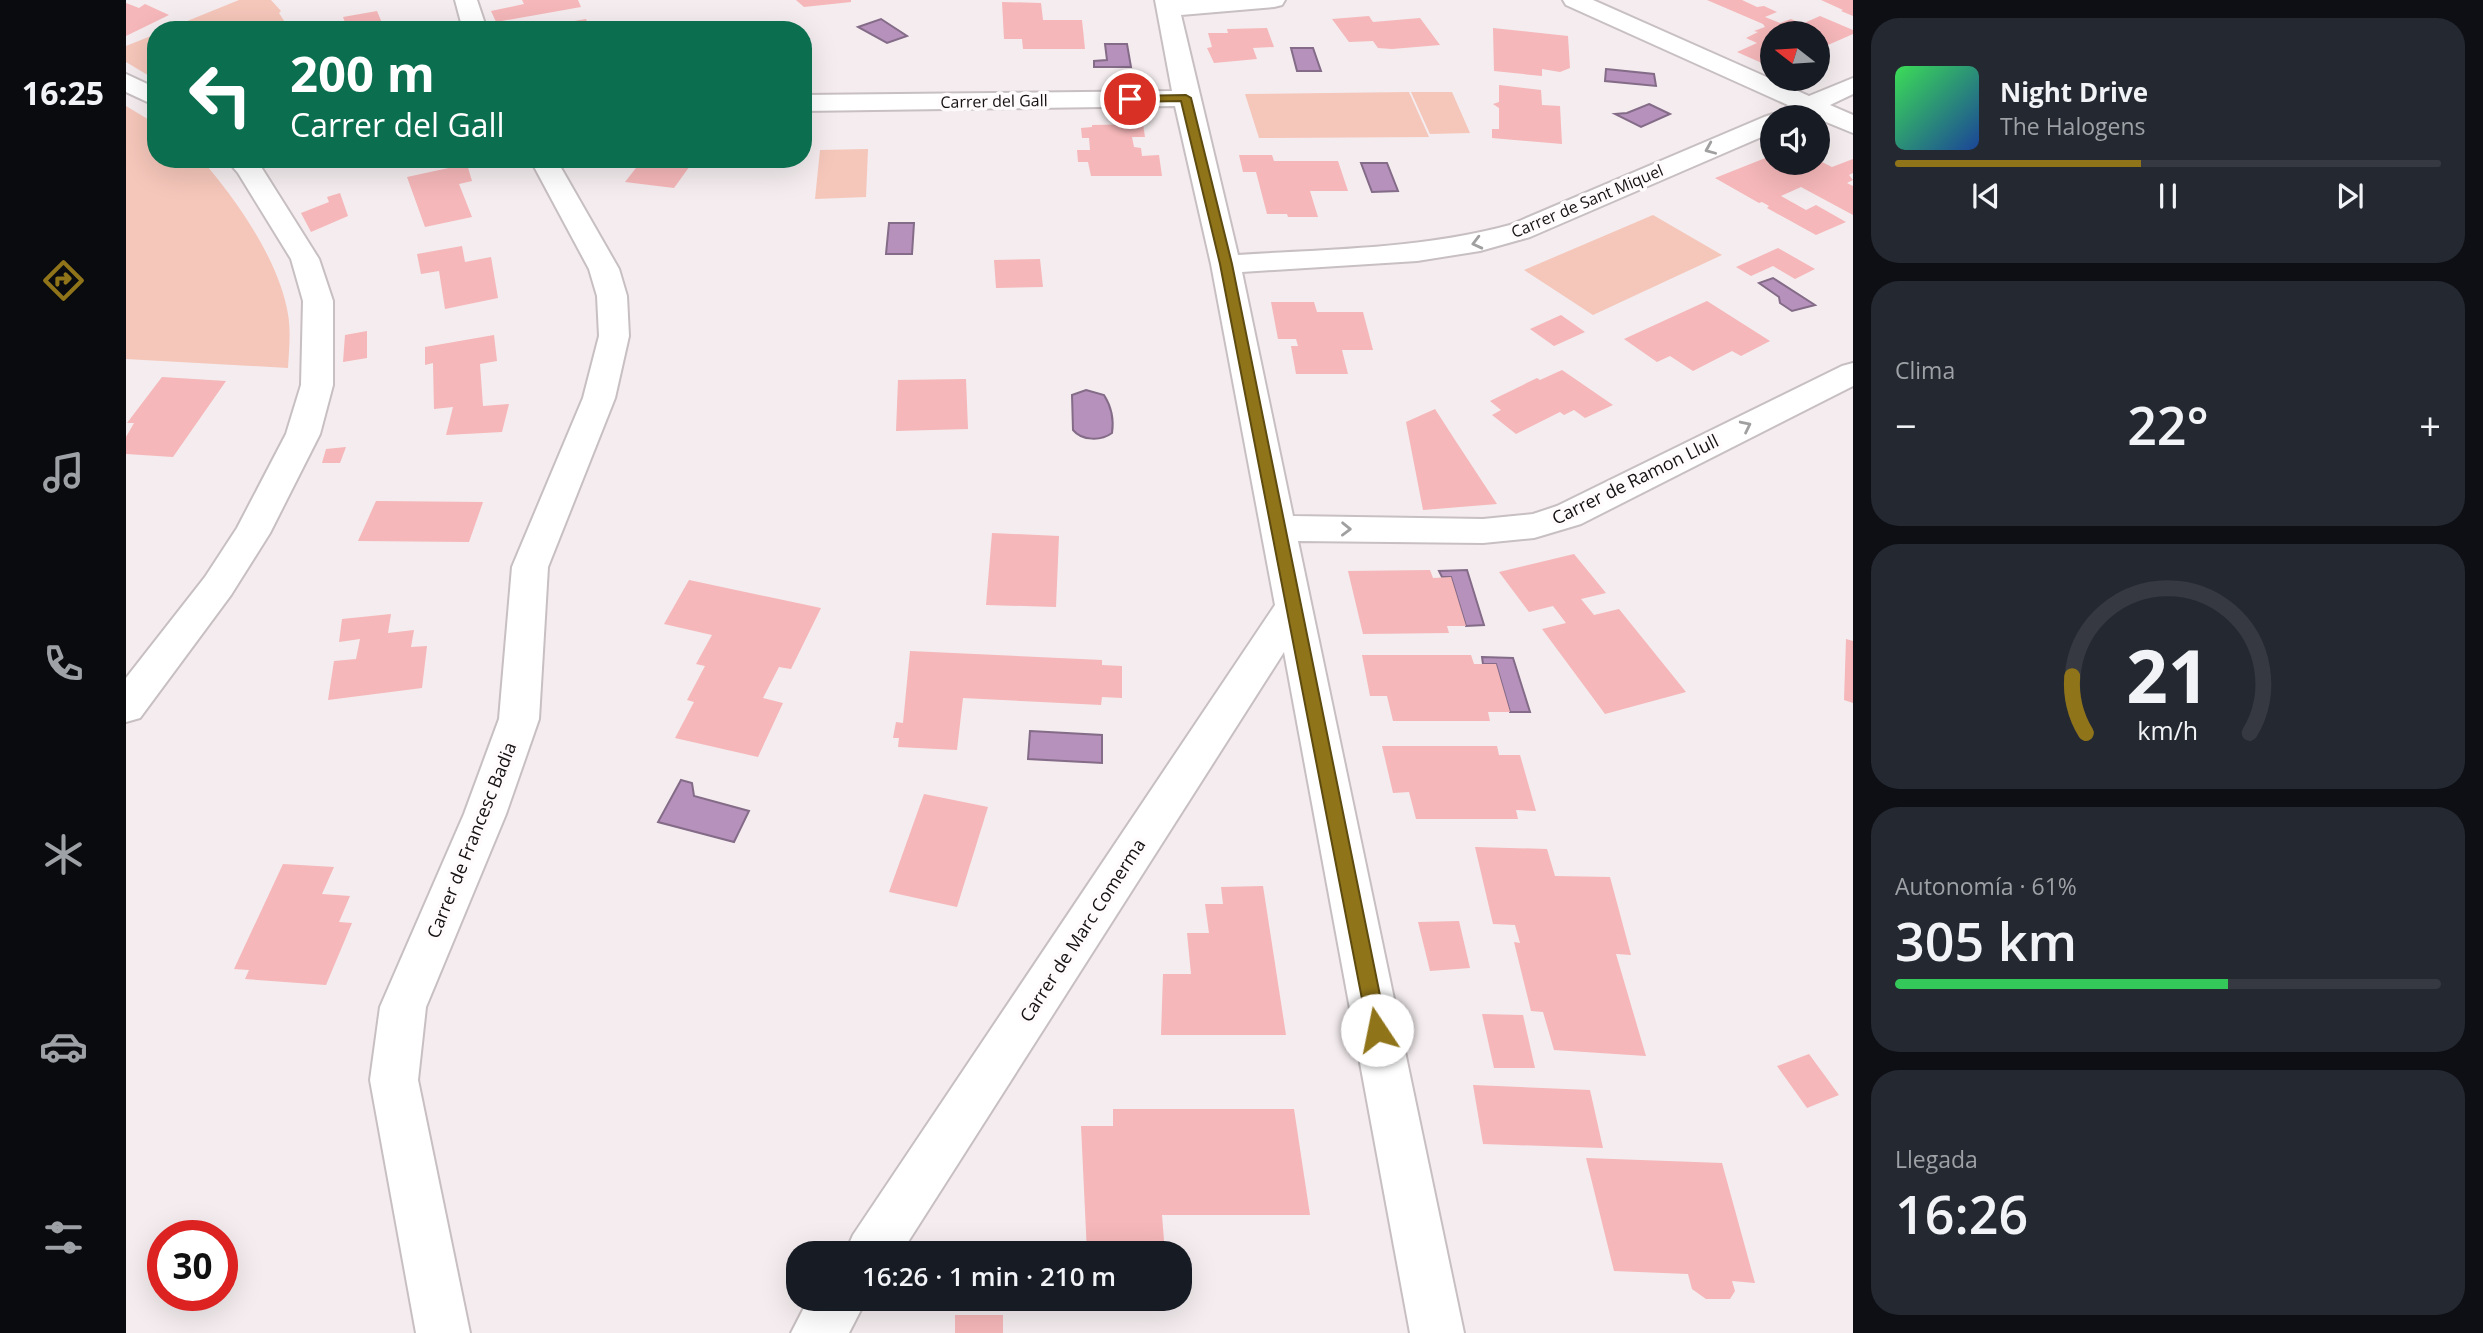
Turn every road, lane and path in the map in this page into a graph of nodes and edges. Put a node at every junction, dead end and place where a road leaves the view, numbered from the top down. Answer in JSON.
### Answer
{"nodes":[{"id":1,"x":466,"y":0,"type":"edge"},
{"id":2,"x":1274,"y":0,"type":"edge"},
{"id":3,"x":1574,"y":0,"type":"edge"},
{"id":4,"x":1167,"y":4,"type":"edge"},
{"id":5,"x":472,"y":21,"type":"edge"},
{"id":6,"x":126,"y":81,"type":"edge"},
{"id":7,"x":1853,"y":85,"type":"edge"},
{"id":8,"x":147,"y":94,"type":"edge"},
{"id":9,"x":1186,"y":98,"type":"junction"},
{"id":10,"x":812,"y":103,"type":"edge"},
{"id":11,"x":1808,"y":105,"type":"edge"},
{"id":12,"x":1812,"y":105,"type":"edge"},
{"id":13,"x":1830,"y":115,"type":"edge"},
{"id":14,"x":1853,"y":125,"type":"edge"},
{"id":15,"x":1760,"y":128,"type":"edge"},
{"id":16,"x":249,"y":168,"type":"edge"},
{"id":17,"x":548,"y":168,"type":"edge"},
{"id":18,"x":1226,"y":264,"type":"junction"},
{"id":19,"x":1853,"y":373,"type":"edge"},
{"id":20,"x":1278,"y":528,"type":"junction"},
{"id":21,"x":1293,"y":607,"type":"junction"},
{"id":22,"x":126,"y":707,"type":"edge"},
{"id":23,"x":879,"y":1241,"type":"edge"},
{"id":24,"x":832,"y":1311,"type":"edge"},
{"id":25,"x":443,"y":1333,"type":"edge"},
{"id":26,"x":818,"y":1333,"type":"edge"},
{"id":27,"x":1437,"y":1333,"type":"edge"}],
"edges":[{"from":1,"to":5,"type":"street"},
{"from":2,"to":4,"type":"street"},
{"from":3,"to":11,"type":"street"},
{"from":4,"to":9,"type":"street"},
{"from":6,"to":8,"type":"street"},
{"from":7,"to":12,"type":"street"},
{"from":9,"to":10,"type":"street","name":"Carrer del Gall"},
{"from":9,"to":18,"type":"street"},
{"from":13,"to":14,"type":"street"},
{"from":15,"to":18,"type":"street","name":"Carrer de Sant Miquel","one_way":true},
{"from":16,"to":22,"type":"street"},
{"from":17,"to":25,"type":"street","name":"Carrer de Francesc Badia"},
{"from":18,"to":20,"type":"street"},
{"from":20,"to":19,"type":"street","name":"Carrer de Ramon Llull","one_way":true},
{"from":20,"to":21,"type":"street"},
{"from":21,"to":23,"type":"street","name":"Carrer de Marc Comerma"},
{"from":21,"to":27,"type":"street"},
{"from":24,"to":26,"type":"street"}]}
